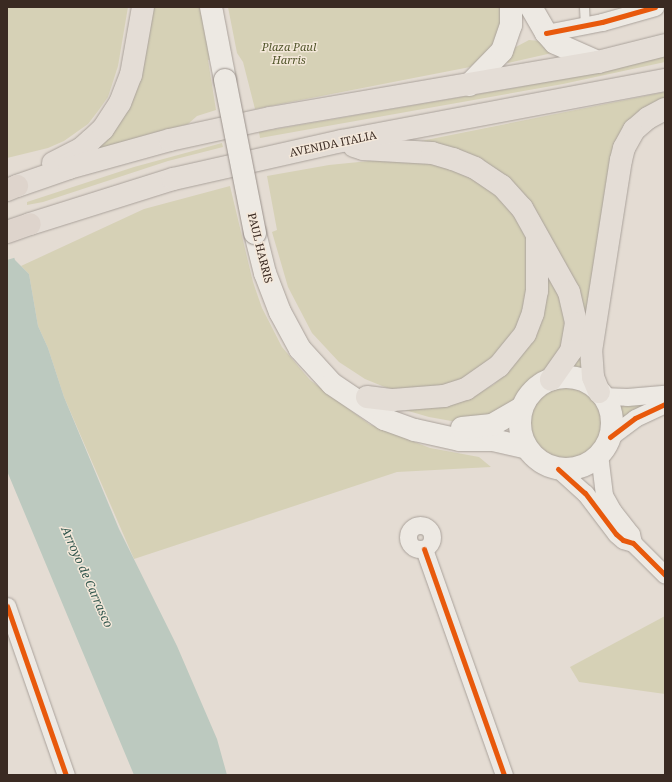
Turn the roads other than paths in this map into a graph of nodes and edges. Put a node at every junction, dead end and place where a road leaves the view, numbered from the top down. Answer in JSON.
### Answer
{"nodes":[{"id":1,"x":143,"y":7,"type":"edge"},
{"id":2,"x":210,"y":7,"type":"edge"},
{"id":3,"x":221,"y":7,"type":"edge"},
{"id":4,"x":511,"y":7,"type":"edge"},
{"id":5,"x":531,"y":7,"type":"edge"},
{"id":6,"x":584,"y":7,"type":"edge"},
{"id":7,"x":656,"y":7,"type":"edge"},
{"id":8,"x":586,"y":25,"type":"junction"},
{"id":9,"x":546,"y":33,"type":"junction"},
{"id":10,"x":508,"y":42,"type":"junction"},
{"id":11,"x":665,"y":45,"type":"edge"},
{"id":12,"x":598,"y":62,"type":"junction"},
{"id":13,"x":230,"y":79,"type":"junction"},
{"id":14,"x":665,"y":80,"type":"edge"},
{"id":15,"x":468,"y":85,"type":"junction"},
{"id":16,"x":665,"y":109,"type":"edge"},
{"id":17,"x":342,"y":141,"type":"junction"},
{"id":18,"x":12,"y":188,"type":"edge"},
{"id":19,"x":30,"y":224,"type":"joint"},
{"id":20,"x":260,"y":228,"type":"junction"},
{"id":21,"x":7,"y":232,"type":"edge"},
{"id":22,"x":537,"y":233,"type":"junction"},
{"id":23,"x":551,"y":380,"type":"junction"},
{"id":24,"x":601,"y":394,"type":"junction"},
{"id":25,"x":665,"y":394,"type":"edge"},
{"id":26,"x":368,"y":397,"type":"junction"},
{"id":27,"x":665,"y":404,"type":"edge"},
{"id":28,"x":522,"y":408,"type":"junction"},
{"id":29,"x":604,"y":445,"type":"junction"},
{"id":30,"x":527,"y":448,"type":"junction"},
{"id":31,"x":558,"y":469,"type":"junction"},
{"id":32,"x":633,"y":543,"type":"junction"},
{"id":33,"x":424,"y":549,"type":"dead end"},
{"id":34,"x":665,"y":575,"type":"edge"},
{"id":35,"x":7,"y":606,"type":"edge"},
{"id":36,"x":66,"y":775,"type":"edge"},
{"id":37,"x":504,"y":775,"type":"edge"}],
"edges":[{"from":1,"to":18,"type":"main road"},
{"from":2,"to":13,"type":"main road","name":"PAUL HARRIS"},
{"from":3,"to":13,"type":"main road","name":"PAUL HARRIS"},
{"from":4,"to":10,"type":"main road"},
{"from":5,"to":9,"type":"main road"},
{"from":6,"to":8,"type":"lane"},
{"from":7,"to":8,"type":"street"},
{"from":8,"to":9,"type":"street"},
{"from":9,"to":10,"type":"main road"},
{"from":9,"to":12,"type":"main road"},
{"from":10,"to":15,"type":"main road"},
{"from":11,"to":12,"type":"main road"},
{"from":12,"to":15,"type":"main road"},
{"from":13,"to":20,"type":"main road","name":"PAUL HARRIS"},
{"from":14,"to":17,"type":"main road","name":"AVENIDA ITALIA"},
{"from":15,"to":18,"type":"main road"},
{"from":16,"to":24,"type":"main road"},
{"from":17,"to":19,"type":"main road","name":"AVENIDA ITALIA"},
{"from":17,"to":22,"type":"main road"},
{"from":19,"to":21,"type":"highway","name":"AVENIDA ITALIA"},
{"from":20,"to":26,"type":"main road","name":"PAUL HARRIS"},
{"from":20,"to":30,"type":"main road","name":"PAUL HARRIS"},
{"from":22,"to":23,"type":"main road"},
{"from":22,"to":26,"type":"main road"},
{"from":23,"to":24,"type":"main road"},
{"from":23,"to":28,"type":"main road"},
{"from":24,"to":25,"type":"street"},
{"from":24,"to":29,"type":"main road"},
{"from":26,"to":28,"type":"main road","name":"PAUL HARRIS"},
{"from":27,"to":29,"type":"street"},
{"from":28,"to":30,"type":"main road"},
{"from":29,"to":31,"type":"main road"},
{"from":29,"to":32,"type":"street"},
{"from":30,"to":31,"type":"main road"},
{"from":31,"to":32,"type":"street"},
{"from":32,"to":34,"type":"street"},
{"from":33,"to":37,"type":"street"},
{"from":35,"to":36,"type":"street"}]}
